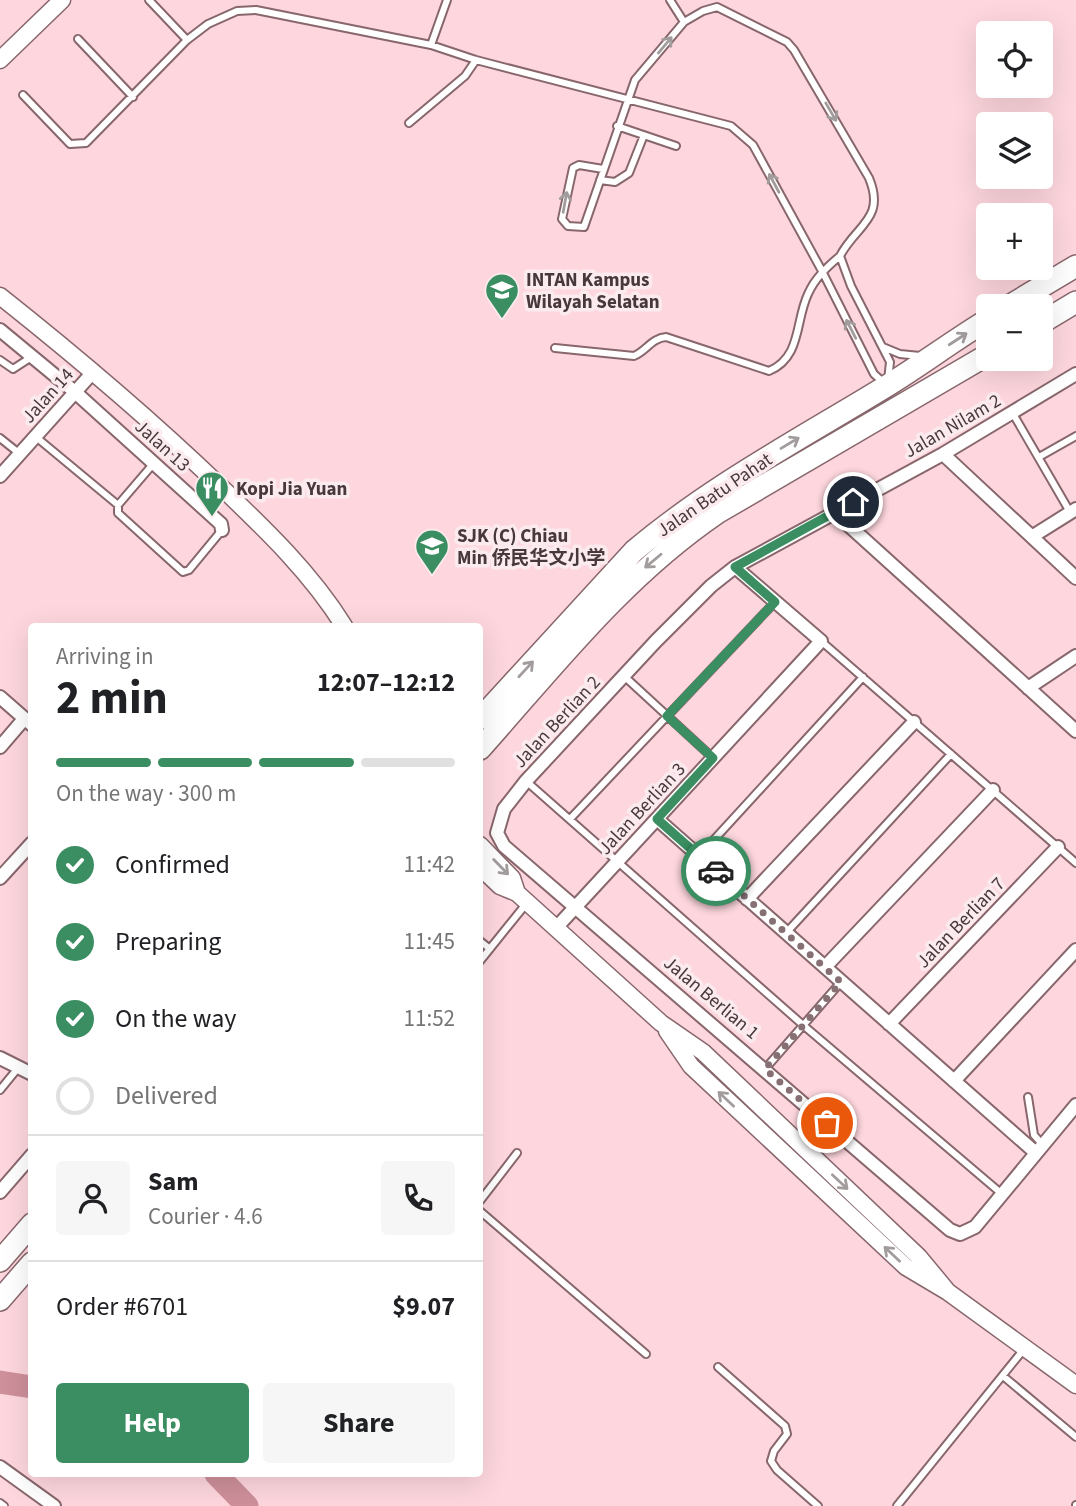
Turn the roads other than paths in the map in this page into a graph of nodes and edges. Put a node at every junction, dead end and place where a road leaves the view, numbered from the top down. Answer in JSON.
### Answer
{"nodes":[{"id":1,"x":62,"y":0,"type":"edge"},
{"id":2,"x":149,"y":0,"type":"edge"},
{"id":3,"x":257,"y":0,"type":"edge"},
{"id":4,"x":447,"y":0,"type":"edge"},
{"id":5,"x":670,"y":0,"type":"edge"},
{"id":6,"x":718,"y":4,"type":"edge"},
{"id":7,"x":256,"y":10,"type":"junction"},
{"id":8,"x":684,"y":22,"type":"junction"},
{"id":9,"x":78,"y":39,"type":"dead end"},
{"id":10,"x":187,"y":40,"type":"junction"},
{"id":11,"x":431,"y":45,"type":"junction"},
{"id":12,"x":0,"y":60,"type":"edge"},
{"id":13,"x":476,"y":60,"type":"junction"},
{"id":14,"x":23,"y":95,"type":"dead end"},
{"id":15,"x":133,"y":97,"type":"junction"},
{"id":16,"x":626,"y":101,"type":"junction"},
{"id":17,"x":409,"y":123,"type":"dead end"},
{"id":18,"x":617,"y":126,"type":"junction"},
{"id":19,"x":644,"y":135,"type":"junction"},
{"id":20,"x":676,"y":146,"type":"dead end"},
{"id":21,"x":603,"y":169,"type":"junction"},
{"id":22,"x":600,"y":180,"type":"junction"},
{"id":23,"x":840,"y":256,"type":"junction"},
{"id":24,"x":1076,"y":266,"type":"edge"},
{"id":25,"x":822,"y":271,"type":"junction"},
{"id":26,"x":1029,"y":294,"type":"edge"},
{"id":27,"x":0,"y":296,"type":"edge"},
{"id":28,"x":1076,"y":302,"type":"edge"},
{"id":29,"x":1053,"y":316,"type":"edge"},
{"id":30,"x":976,"y":327,"type":"edge"},
{"id":31,"x":0,"y":330,"type":"edge"},
{"id":32,"x":882,"y":346,"type":"junction"},
{"id":33,"x":555,"y":348,"type":"dead end"},
{"id":34,"x":933,"y":355,"type":"junction"},
{"id":35,"x":33,"y":356,"type":"junction"},
{"id":36,"x":0,"y":360,"type":"edge"},
{"id":37,"x":976,"y":362,"type":"edge"},
{"id":38,"x":94,"y":371,"type":"junction"},
{"id":39,"x":1076,"y":374,"type":"edge"},
{"id":40,"x":887,"y":386,"type":"junction"},
{"id":41,"x":934,"y":387,"type":"junction"},
{"id":42,"x":75,"y":392,"type":"junction"},
{"id":43,"x":1012,"y":412,"type":"junction"},
{"id":44,"x":870,"y":425,"type":"junction"},
{"id":45,"x":1076,"y":436,"type":"edge"},
{"id":46,"x":35,"y":437,"type":"junction"},
{"id":47,"x":0,"y":438,"type":"edge"},
{"id":48,"x":20,"y":454,"type":"junction"},
{"id":49,"x":943,"y":454,"type":"junction"},
{"id":50,"x":1039,"y":457,"type":"junction"},
{"id":51,"x":154,"y":463,"type":"junction"},
{"id":52,"x":0,"y":476,"type":"edge"},
{"id":53,"x":216,"y":482,"type":"junction"},
{"id":54,"x":197,"y":502,"type":"junction"},
{"id":55,"x":118,"y":505,"type":"junction"},
{"id":56,"x":1073,"y":511,"type":"edge"},
{"id":57,"x":834,"y":512,"type":"junction"},
{"id":58,"x":222,"y":530,"type":"joint"},
{"id":59,"x":1034,"y":536,"type":"junction"},
{"id":60,"x":735,"y":567,"type":"junction"},
{"id":61,"x":1076,"y":577,"type":"edge"},
{"id":62,"x":775,"y":602,"type":"junction"},
{"id":63,"x":342,"y":623,"type":"edge"},
{"id":64,"x":821,"y":641,"type":"junction"},
{"id":65,"x":1076,"y":656,"type":"edge"},
{"id":66,"x":624,"y":676,"type":"junction"},
{"id":67,"x":863,"y":677,"type":"junction"},
{"id":68,"x":1028,"y":688,"type":"junction"},
{"id":69,"x":0,"y":696,"type":"edge"},
{"id":70,"x":483,"y":716,"type":"edge"},
{"id":71,"x":667,"y":716,"type":"junction"},
{"id":72,"x":28,"y":722,"type":"edge"},
{"id":73,"x":914,"y":722,"type":"junction"},
{"id":74,"x":1076,"y":731,"type":"edge"},
{"id":75,"x":483,"y":745,"type":"edge"},
{"id":76,"x":0,"y":747,"type":"edge"},
{"id":77,"x":951,"y":754,"type":"junction"},
{"id":78,"x":713,"y":758,"type":"junction"},
{"id":79,"x":526,"y":781,"type":"junction"},
{"id":80,"x":993,"y":790,"type":"junction"},
{"id":81,"x":569,"y":819,"type":"junction"},
{"id":82,"x":657,"y":819,"type":"junction"},
{"id":83,"x":28,"y":847,"type":"edge"},
{"id":84,"x":1058,"y":847,"type":"junction"},
{"id":85,"x":483,"y":848,"type":"edge"},
{"id":86,"x":699,"y":856,"type":"junction"},
{"id":87,"x":618,"y":861,"type":"junction"},
{"id":88,"x":1076,"y":863,"type":"edge"},
{"id":89,"x":483,"y":870,"type":"edge"},
{"id":90,"x":0,"y":878,"type":"edge"},
{"id":91,"x":522,"y":898,"type":"junction"},
{"id":92,"x":747,"y":899,"type":"junction"},
{"id":93,"x":574,"y":908,"type":"junction"},
{"id":94,"x":556,"y":928,"type":"junction"},
{"id":95,"x":786,"y":933,"type":"junction"},
{"id":96,"x":483,"y":943,"type":"edge"},
{"id":97,"x":490,"y":949,"type":"junction"},
{"id":98,"x":1076,"y":950,"type":"edge"},
{"id":99,"x":483,"y":957,"type":"edge"},
{"id":100,"x":825,"y":967,"type":"junction"},
{"id":101,"x":841,"y":982,"type":"junction"},
{"id":102,"x":889,"y":1024,"type":"junction"},
{"id":103,"x":803,"y":1025,"type":"junction"},
{"id":104,"x":0,"y":1058,"type":"edge"},
{"id":105,"x":19,"y":1066,"type":"junction"},
{"id":106,"x":765,"y":1069,"type":"junction"},
{"id":107,"x":28,"y":1072,"type":"edge"},
{"id":108,"x":954,"y":1081,"type":"junction"},
{"id":109,"x":0,"y":1090,"type":"edge"},
{"id":110,"x":1028,"y":1097,"type":"dead end"},
{"id":111,"x":1076,"y":1105,"type":"edge"},
{"id":112,"x":1039,"y":1149,"type":"junction"},
{"id":113,"x":517,"y":1153,"type":"dead end"},
{"id":114,"x":28,"y":1160,"type":"edge"},
{"id":115,"x":0,"y":1192,"type":"edge"},
{"id":116,"x":1002,"y":1194,"type":"junction"},
{"id":117,"x":483,"y":1197,"type":"edge"},
{"id":118,"x":483,"y":1214,"type":"edge"},
{"id":119,"x":28,"y":1229,"type":"edge"},
{"id":120,"x":0,"y":1261,"type":"edge"},
{"id":121,"x":28,"y":1268,"type":"edge"},
{"id":122,"x":0,"y":1300,"type":"edge"},
{"id":123,"x":1024,"y":1349,"type":"junction"},
{"id":124,"x":646,"y":1354,"type":"dead end"},
{"id":125,"x":718,"y":1367,"type":"dead end"},
{"id":126,"x":1003,"y":1376,"type":"junction"},
{"id":127,"x":1076,"y":1385,"type":"edge"},
{"id":128,"x":1076,"y":1437,"type":"edge"},
{"id":129,"x":0,"y":1467,"type":"edge"},
{"id":130,"x":54,"y":1506,"type":"edge"},
{"id":131,"x":818,"y":1506,"type":"edge"},
{"id":132,"x":897,"y":1506,"type":"edge"}],
"edges":[{"from":1,"to":12,"type":"street"},
{"from":2,"to":10,"type":"lane"},
{"from":3,"to":7,"type":"lane"},
{"from":4,"to":11,"type":"lane"},
{"from":5,"to":8,"type":"lane"},
{"from":6,"to":8,"type":"lane"},
{"from":6,"to":23,"type":"lane","one_way":true},
{"from":7,"to":10,"type":"lane"},
{"from":7,"to":11,"type":"lane"},
{"from":16,"to":8,"type":"lane","one_way":true},
{"from":9,"to":15,"type":"lane"},
{"from":10,"to":15,"type":"lane"},
{"from":11,"to":13,"type":"lane"},
{"from":13,"to":16,"type":"lane"},
{"from":13,"to":17,"type":"lane"},
{"from":14,"to":15,"type":"lane"},
{"from":16,"to":18,"type":"lane"},
{"from":25,"to":16,"type":"lane","one_way":true},
{"from":18,"to":19,"type":"lane"},
{"from":18,"to":21,"type":"lane"},
{"from":19,"to":20,"type":"lane"},
{"from":19,"to":22,"type":"lane"},
{"from":21,"to":22,"type":"lane"},
{"from":22,"to":21,"type":"lane","one_way":true},
{"from":23,"to":25,"type":"lane"},
{"from":23,"to":32,"type":"lane"},
{"from":24,"to":26,"type":"highway"},
{"from":25,"to":33,"type":"lane"},
{"from":40,"to":25,"type":"lane","one_way":true},
{"from":27,"to":38,"type":"street"},
{"from":28,"to":29,"type":"highway"},
{"from":34,"to":30,"type":"highway","name":"Jalan Batu Pahat","one_way":true},
{"from":31,"to":35,"type":"street","name":"Jalan 13"},
{"from":32,"to":34,"type":"lane"},
{"from":32,"to":40,"type":"lane"},
{"from":34,"to":40,"type":"highway","name":"Jalan Batu Pahat"},
{"from":35,"to":36,"type":"lane"},
{"from":35,"to":42,"type":"street","name":"Jalan 13"},
{"from":37,"to":41,"type":"highway","name":"Jalan Batu Pahat"},
{"from":38,"to":42,"type":"street","name":"Jalan 14"},
{"from":38,"to":53,"type":"street"},
{"from":39,"to":43,"type":"street","name":"Jalan Nilam 2"},
{"from":40,"to":41,"type":"highway"},
{"from":40,"to":44,"type":"highway"},
{"from":70,"to":40,"type":"highway","name":"Jalan Batu Pahat","one_way":true},
{"from":41,"to":44,"type":"highway","name":"Jalan Batu Pahat"},
{"from":42,"to":46,"type":"street","name":"Jalan 14"},
{"from":42,"to":51,"type":"street","name":"Jalan 13"},
{"from":43,"to":49,"type":"street","name":"Jalan Nilam 2"},
{"from":43,"to":50,"type":"lane"},
{"from":44,"to":75,"type":"highway","name":"Jalan Batu Pahat","one_way":true},
{"from":45,"to":50,"type":"lane"},
{"from":46,"to":48,"type":"street","name":"Jalan 14"},
{"from":46,"to":55,"type":"lane"},
{"from":47,"to":48,"type":"lane"},
{"from":48,"to":52,"type":"street","name":"Jalan 14"},
{"from":49,"to":57,"type":"street","name":"Jalan Nilam 2"},
{"from":49,"to":59,"type":"street"},
{"from":50,"to":56,"type":"lane"},
{"from":51,"to":54,"type":"street","name":"Jalan 13"},
{"from":51,"to":55,"type":"lane"},
{"from":53,"to":54,"type":"street"},
{"from":53,"to":63,"type":"street"},
{"from":54,"to":58,"type":"street","name":"Jalan 13"},
{"from":55,"to":58,"type":"lane"},
{"from":56,"to":59,"type":"street"},
{"from":57,"to":60,"type":"street","name":"Jalan Nilam 2"},
{"from":57,"to":68,"type":"street"},
{"from":59,"to":61,"type":"street"},
{"from":60,"to":62,"type":"street"},
{"from":60,"to":66,"type":"street","name":"Jalan Berlian 2"},
{"from":62,"to":64,"type":"street"},
{"from":62,"to":71,"type":"lane"},
{"from":64,"to":67,"type":"lane"},
{"from":64,"to":78,"type":"street","name":"Jalan Berlian 3"},
{"from":65,"to":68,"type":"street"},
{"from":66,"to":71,"type":"lane"},
{"from":66,"to":79,"type":"street","name":"Jalan Berlian 2"},
{"from":67,"to":73,"type":"lane"},
{"from":67,"to":86,"type":"lane"},
{"from":68,"to":74,"type":"street"},
{"from":69,"to":72,"type":"street"},
{"from":71,"to":78,"type":"lane"},
{"from":71,"to":81,"type":"lane"},
{"from":72,"to":76,"type":"street"},
{"from":73,"to":77,"type":"lane"},
{"from":73,"to":92,"type":"street"},
{"from":77,"to":80,"type":"lane"},
{"from":77,"to":95,"type":"lane"},
{"from":78,"to":82,"type":"street","name":"Jalan Berlian 3"},
{"from":79,"to":81,"type":"lane"},
{"from":79,"to":93,"type":"street","name":"Jalan Berlian 2"},
{"from":80,"to":84,"type":"lane"},
{"from":80,"to":100,"type":"street"},
{"from":81,"to":87,"type":"lane"},
{"from":82,"to":86,"type":"street"},
{"from":82,"to":87,"type":"street","name":"Jalan Berlian 3"},
{"from":83,"to":90,"type":"street"},
{"from":84,"to":88,"type":"lane"},
{"from":84,"to":102,"type":"street","name":"Jalan Berlian 7"},
{"from":85,"to":91,"type":"street","one_way":true},
{"from":86,"to":92,"type":"street"},
{"from":87,"to":93,"type":"street","name":"Jalan Berlian 3"},
{"from":87,"to":103,"type":"lane"},
{"from":89,"to":91,"type":"street"},
{"from":91,"to":94,"type":"street"},
{"from":91,"to":97,"type":"lane"},
{"from":92,"to":95,"type":"street"},
{"from":93,"to":94,"type":"street","name":"Jalan Berlian 3"},
{"from":93,"to":106,"type":"street","name":"Jalan Berlian 1"},
{"from":94,"to":123,"type":"street"},
{"from":95,"to":100,"type":"street"},
{"from":96,"to":97,"type":"lane"},
{"from":97,"to":99,"type":"lane"},
{"from":98,"to":108,"type":"street"},
{"from":100,"to":101,"type":"street"},
{"from":101,"to":102,"type":"street"},
{"from":101,"to":103,"type":"lane"},
{"from":102,"to":108,"type":"street"},
{"from":103,"to":106,"type":"lane"},
{"from":103,"to":116,"type":"lane"},
{"from":104,"to":105,"type":"street"},
{"from":105,"to":107,"type":"street"},
{"from":105,"to":109,"type":"lane"},
{"from":106,"to":116,"type":"street","name":"Jalan Berlian 1"},
{"from":108,"to":112,"type":"street"},
{"from":110,"to":112,"type":"lane"},
{"from":111,"to":112,"type":"street","name":"Jalan Berlian 1"},
{"from":112,"to":116,"type":"street","name":"Jalan Berlian 1"},
{"from":113,"to":117,"type":"lane"},
{"from":114,"to":115,"type":"street"},
{"from":118,"to":124,"type":"lane"},
{"from":119,"to":120,"type":"highway"},
{"from":121,"to":122,"type":"highway"},
{"from":123,"to":126,"type":"lane"},
{"from":123,"to":127,"type":"street"},
{"from":125,"to":131,"type":"lane"},
{"from":126,"to":128,"type":"lane"},
{"from":126,"to":132,"type":"lane"},
{"from":129,"to":130,"type":"street"}]}
